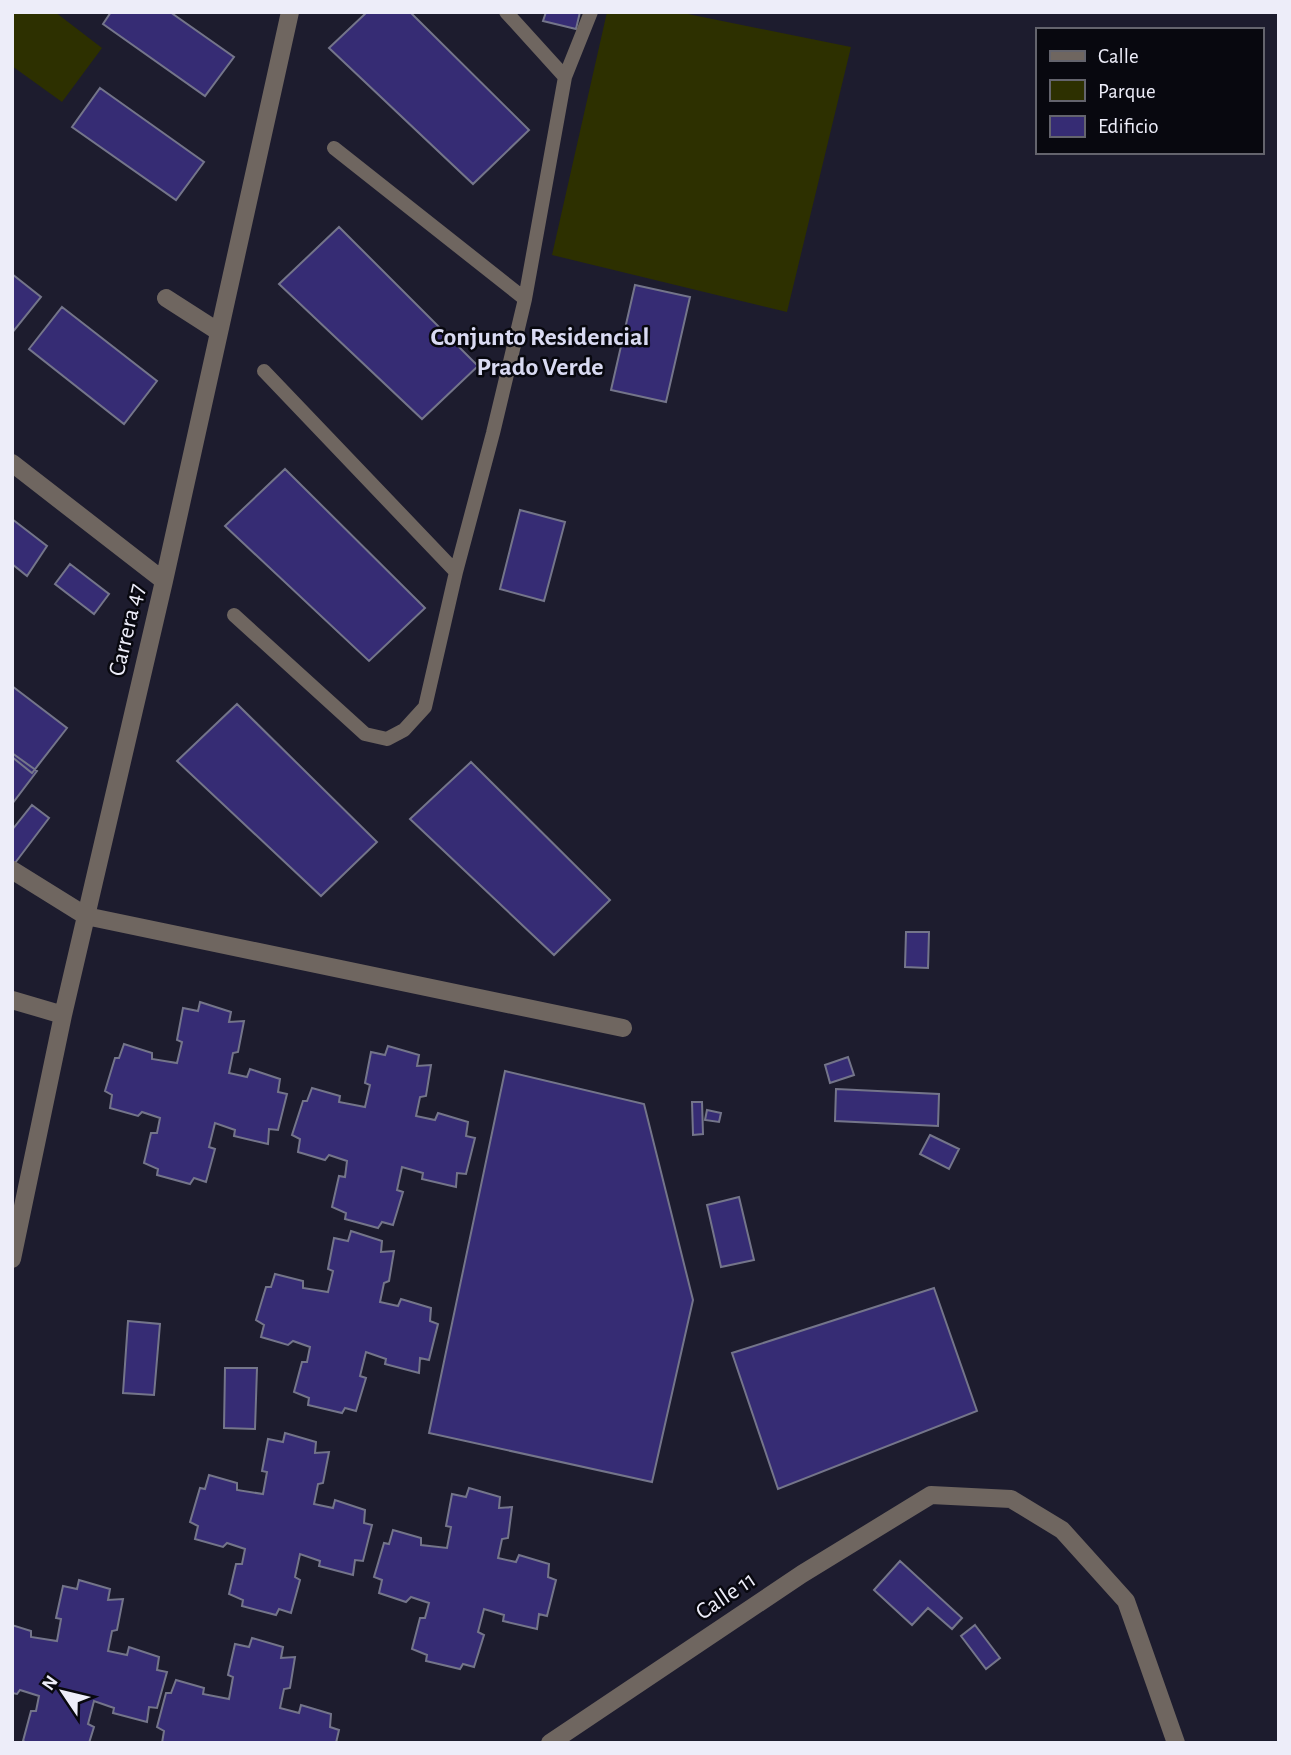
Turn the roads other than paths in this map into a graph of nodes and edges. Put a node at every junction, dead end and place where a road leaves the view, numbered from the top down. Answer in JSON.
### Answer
{"nodes":[{"id":1,"x":290,"y":12,"type":"edge"},
{"id":2,"x":506,"y":12,"type":"edge"},
{"id":3,"x":591,"y":12,"type":"edge"},
{"id":4,"x":565,"y":77,"type":"junction"},
{"id":5,"x":334,"y":148,"type":"dead end"},
{"id":6,"x":166,"y":298,"type":"dead end"},
{"id":7,"x":525,"y":299,"type":"junction"},
{"id":8,"x":219,"y":332,"type":"junction"},
{"id":9,"x":264,"y":371,"type":"dead end"},
{"id":10,"x":12,"y":463,"type":"edge"},
{"id":11,"x":456,"y":572,"type":"junction"},
{"id":12,"x":164,"y":581,"type":"junction"},
{"id":13,"x":234,"y":615,"type":"dead end"},
{"id":14,"x":12,"y":870,"type":"edge"},
{"id":15,"x":86,"y":916,"type":"junction"},
{"id":16,"x":12,"y":1000,"type":"edge"},
{"id":17,"x":63,"y":1015,"type":"junction"},
{"id":18,"x":623,"y":1028,"type":"dead end"},
{"id":19,"x":12,"y":1259,"type":"edge"},
{"id":20,"x":550,"y":1743,"type":"edge"},
{"id":21,"x":1176,"y":1743,"type":"edge"}],
"edges":[{"from":1,"to":8,"type":"street","name":"Carrera 47"},
{"from":2,"to":4,"type":"lane"},
{"from":3,"to":4,"type":"lane"},
{"from":4,"to":7,"type":"lane"},
{"from":5,"to":7,"type":"lane"},
{"from":6,"to":8,"type":"street"},
{"from":7,"to":11,"type":"lane"},
{"from":8,"to":12,"type":"street","name":"Carrera 47"},
{"from":9,"to":11,"type":"lane"},
{"from":10,"to":12,"type":"street"},
{"from":11,"to":13,"type":"lane"},
{"from":12,"to":15,"type":"street","name":"Carrera 47"},
{"from":14,"to":15,"type":"street"},
{"from":15,"to":17,"type":"street","name":"Carrera 47"},
{"from":15,"to":18,"type":"street"},
{"from":16,"to":17,"type":"street"},
{"from":17,"to":19,"type":"street","name":"Carrera 47"},
{"from":20,"to":21,"type":"street","name":"Calle 11"}]}
